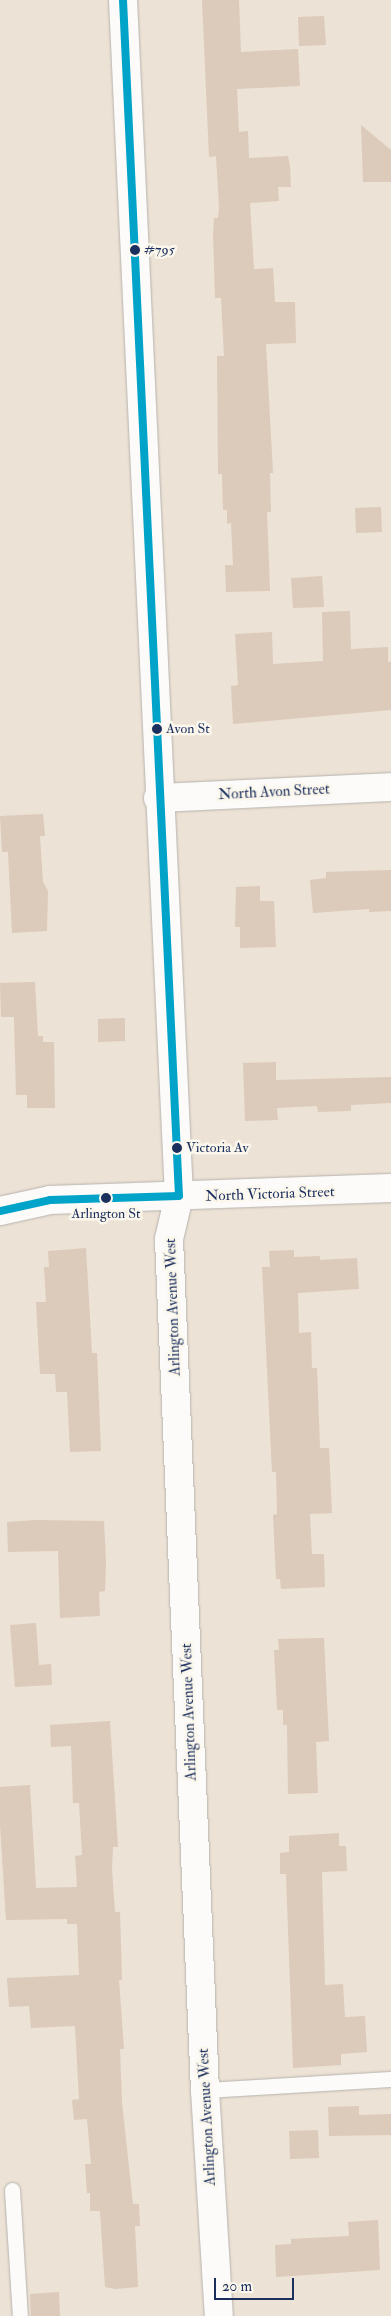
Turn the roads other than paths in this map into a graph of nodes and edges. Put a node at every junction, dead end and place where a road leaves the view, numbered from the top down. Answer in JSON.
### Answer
{"nodes":[{"id":1,"x":123,"y":0,"type":"edge"},
{"id":2,"x":391,"y":787,"type":"edge"},
{"id":3,"x":158,"y":798,"type":"junction"},
{"id":4,"x":391,"y":1188,"type":"edge"},
{"id":5,"x":178,"y":1196,"type":"junction"},
{"id":6,"x":0,"y":1211,"type":"edge"},
{"id":7,"x":391,"y":2079,"type":"edge"},
{"id":8,"x":205,"y":2090,"type":"junction"},
{"id":9,"x":12,"y":2190,"type":"dead end"},
{"id":10,"x":20,"y":2316,"type":"edge"},
{"id":11,"x":219,"y":2316,"type":"edge"}],
"edges":[{"from":1,"to":3,"type":"street","name":"Arlington Avenue West"},
{"from":2,"to":3,"type":"street","name":"North Avon Street"},
{"from":3,"to":5,"type":"street","name":"Arlington Avenue West"},
{"from":4,"to":5,"type":"street","name":"North Victoria Street"},
{"from":5,"to":6,"type":"street","name":"North Victoria Street"},
{"from":5,"to":8,"type":"street","name":"Arlington Avenue West"},
{"from":7,"to":8,"type":"lane"},
{"from":8,"to":11,"type":"street","name":"Arlington Avenue West"},
{"from":9,"to":10,"type":"lane"}]}
